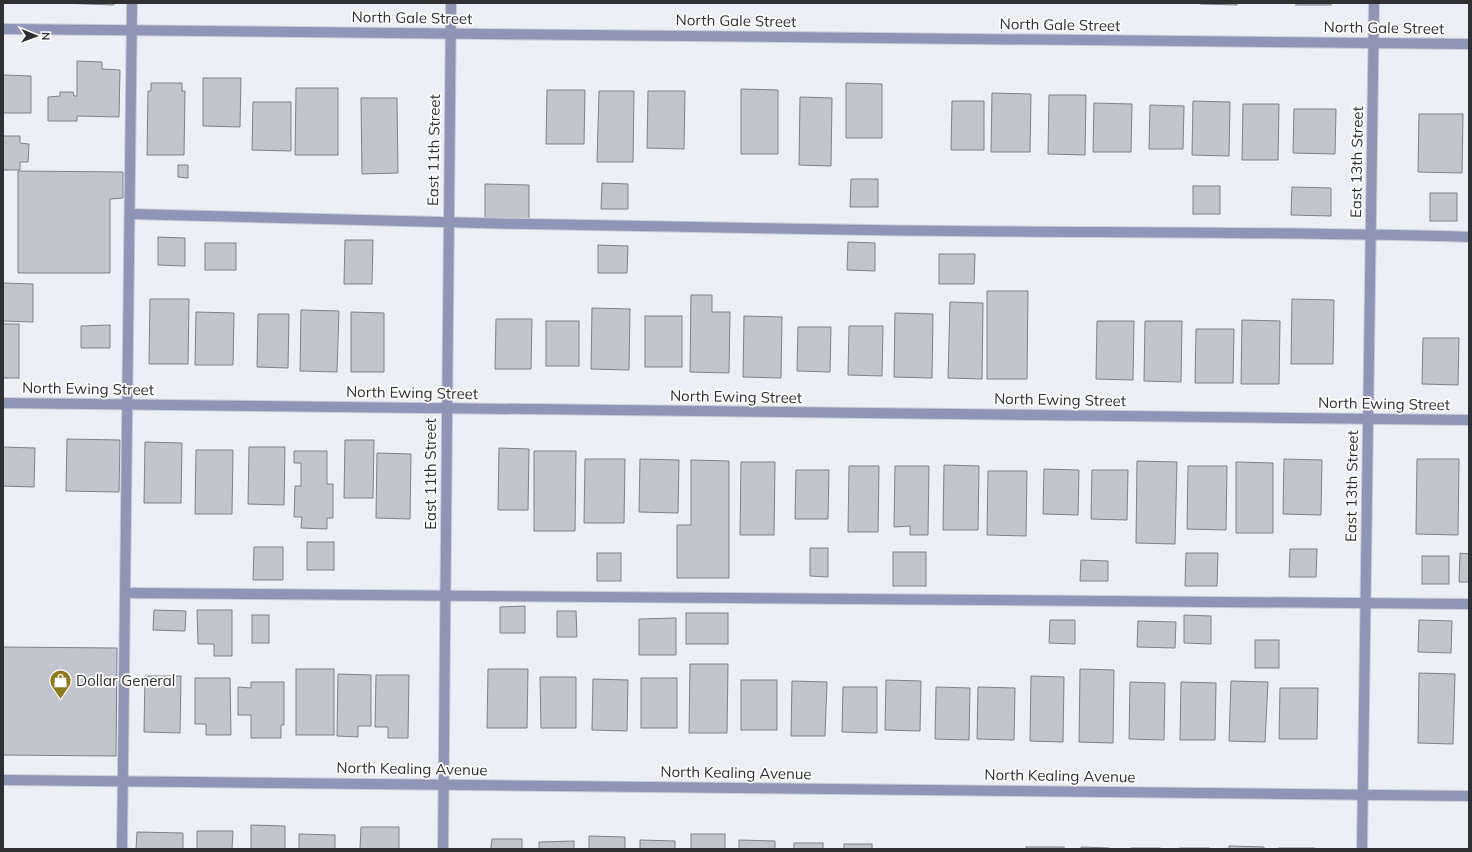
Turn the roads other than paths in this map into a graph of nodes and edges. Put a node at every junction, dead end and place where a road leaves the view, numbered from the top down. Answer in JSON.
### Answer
{"nodes":[{"id":1,"x":132,"y":3,"type":"edge"},
{"id":2,"x":451,"y":3,"type":"edge"},
{"id":3,"x":1374,"y":3,"type":"edge"},
{"id":4,"x":3,"y":28,"type":"edge"},
{"id":5,"x":132,"y":30,"type":"junction"},
{"id":6,"x":450,"y":33,"type":"junction"},
{"id":7,"x":1373,"y":43,"type":"junction"},
{"id":8,"x":1469,"y":44,"type":"edge"},
{"id":9,"x":130,"y":214,"type":"junction"},
{"id":10,"x":448,"y":223,"type":"junction"},
{"id":11,"x":1370,"y":234,"type":"junction"},
{"id":12,"x":1469,"y":237,"type":"edge"},
{"id":13,"x":3,"y":403,"type":"edge"},
{"id":14,"x":128,"y":404,"type":"junction"},
{"id":15,"x":446,"y":408,"type":"junction"},
{"id":16,"x":1368,"y":419,"type":"junction"},
{"id":17,"x":1469,"y":420,"type":"edge"},
{"id":18,"x":125,"y":593,"type":"junction"},
{"id":19,"x":445,"y":596,"type":"junction"},
{"id":20,"x":1365,"y":603,"type":"junction"},
{"id":21,"x":1469,"y":604,"type":"edge"},
{"id":22,"x":3,"y":780,"type":"edge"},
{"id":23,"x":123,"y":781,"type":"junction"},
{"id":24,"x":444,"y":784,"type":"junction"},
{"id":25,"x":1363,"y":794,"type":"junction"},
{"id":26,"x":1469,"y":796,"type":"edge"},
{"id":27,"x":122,"y":849,"type":"edge"},
{"id":28,"x":443,"y":849,"type":"edge"},
{"id":29,"x":1362,"y":849,"type":"edge"}],
"edges":[{"from":1,"to":5,"type":"street"},
{"from":2,"to":6,"type":"street","name":"East 11th Street"},
{"from":3,"to":7,"type":"street","name":"East 13th Street"},
{"from":4,"to":5,"type":"street","name":"North Gale Street"},
{"from":5,"to":6,"type":"street","name":"North Gale Street"},
{"from":5,"to":9,"type":"street"},
{"from":6,"to":7,"type":"street","name":"North Gale Street"},
{"from":6,"to":10,"type":"street","name":"East 11th Street"},
{"from":7,"to":8,"type":"street","name":"North Gale Street"},
{"from":7,"to":11,"type":"street","name":"East 13th Street"},
{"from":9,"to":10,"type":"street"},
{"from":9,"to":14,"type":"street"},
{"from":10,"to":11,"type":"street"},
{"from":10,"to":15,"type":"street","name":"East 11th Street"},
{"from":11,"to":12,"type":"street"},
{"from":11,"to":16,"type":"street","name":"East 13th Street"},
{"from":13,"to":14,"type":"street","name":"North Ewing Street"},
{"from":14,"to":15,"type":"street","name":"North Ewing Street"},
{"from":14,"to":18,"type":"street"},
{"from":15,"to":16,"type":"street","name":"North Ewing Street"},
{"from":15,"to":19,"type":"street","name":"East 11th Street"},
{"from":16,"to":17,"type":"street","name":"North Ewing Street"},
{"from":16,"to":20,"type":"street","name":"East 13th Street"},
{"from":18,"to":19,"type":"street"},
{"from":18,"to":23,"type":"street"},
{"from":19,"to":20,"type":"street"},
{"from":19,"to":24,"type":"street","name":"East 11th Street"},
{"from":20,"to":21,"type":"street"},
{"from":20,"to":25,"type":"street","name":"East 13th Street"},
{"from":22,"to":23,"type":"street","name":"North Kealing Avenue"},
{"from":23,"to":24,"type":"street","name":"North Kealing Avenue"},
{"from":23,"to":27,"type":"street"},
{"from":24,"to":25,"type":"street","name":"North Kealing Avenue"},
{"from":24,"to":28,"type":"street","name":"East 11th Street"},
{"from":25,"to":26,"type":"street","name":"North Kealing Avenue"},
{"from":25,"to":29,"type":"street","name":"East 13th Street"}]}
